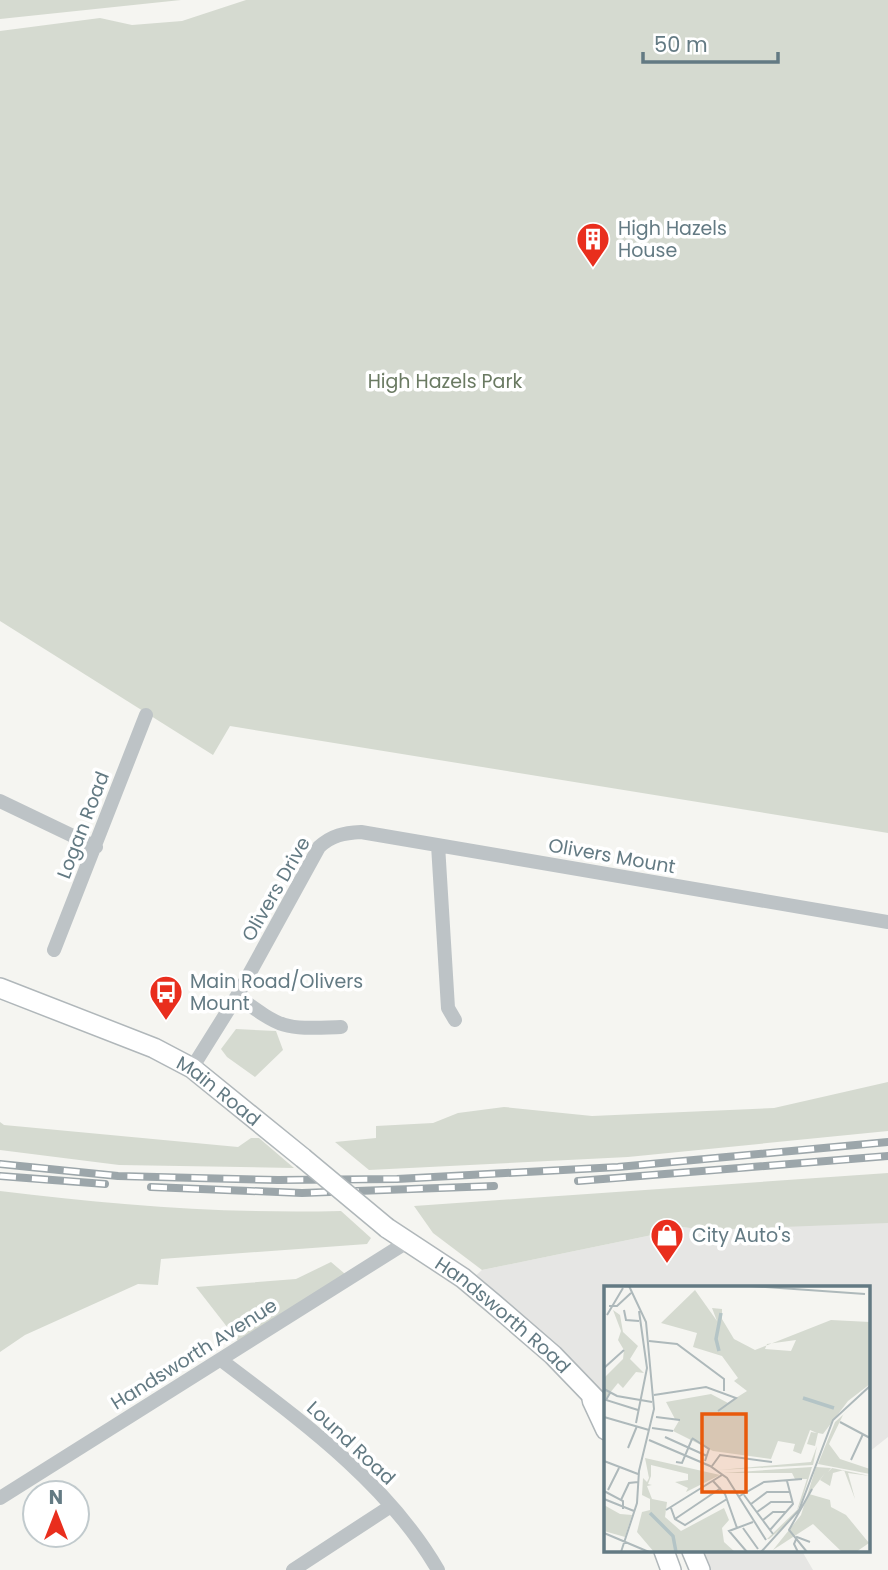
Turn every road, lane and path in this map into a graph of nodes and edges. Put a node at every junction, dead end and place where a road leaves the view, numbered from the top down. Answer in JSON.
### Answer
{"nodes":[{"id":1,"x":146,"y":715,"type":"dead end"},
{"id":2,"x":0,"y":801,"type":"edge"},
{"id":3,"x":329,"y":838,"type":"joint"},
{"id":4,"x":438,"y":845,"type":"junction"},
{"id":5,"x":96,"y":847,"type":"junction"},
{"id":6,"x":888,"y":922,"type":"edge"},
{"id":7,"x":54,"y":950,"type":"dead end"},
{"id":8,"x":0,"y":988,"type":"edge"},
{"id":9,"x":237,"y":996,"type":"junction"},
{"id":10,"x":454,"y":1020,"type":"dead end"},
{"id":11,"x":341,"y":1027,"type":"dead end"},
{"id":12,"x":192,"y":1068,"type":"junction"},
{"id":13,"x":407,"y":1242,"type":"junction"},
{"id":14,"x":221,"y":1360,"type":"junction"},
{"id":15,"x":590,"y":1396,"type":"junction"},
{"id":16,"x":604,"y":1408,"type":"edge"},
{"id":17,"x":604,"y":1426,"type":"edge"},
{"id":18,"x":0,"y":1498,"type":"edge"},
{"id":19,"x":391,"y":1506,"type":"junction"},
{"id":20,"x":664,"y":1552,"type":"edge"},
{"id":21,"x":692,"y":1552,"type":"edge"},
{"id":22,"x":293,"y":1570,"type":"edge"},
{"id":23,"x":438,"y":1570,"type":"edge"},
{"id":24,"x":671,"y":1570,"type":"edge"},
{"id":25,"x":700,"y":1570,"type":"edge"}],
"edges":[{"from":1,"to":5,"type":"street","name":"Logan Road"},
{"from":2,"to":5,"type":"street"},
{"from":3,"to":4,"type":"street","name":"Olivers Mount"},
{"from":3,"to":9,"type":"street","name":"Olivers Drive"},
{"from":4,"to":6,"type":"street","name":"Olivers Mount"},
{"from":4,"to":10,"type":"street"},
{"from":5,"to":7,"type":"street","name":"Logan Road"},
{"from":8,"to":12,"type":"main road","name":"Main Road"},
{"from":9,"to":11,"type":"street"},
{"from":9,"to":12,"type":"street","name":"Olivers Drive"},
{"from":12,"to":13,"type":"main road","name":"Main Road","bridge":true},
{"from":13,"to":14,"type":"street","name":"Handsworth Avenue"},
{"from":13,"to":15,"type":"main road","name":"Handsworth Road"},
{"from":14,"to":18,"type":"street","name":"Handsworth Avenue"},
{"from":14,"to":19,"type":"street","name":"Lound Road"},
{"from":15,"to":16,"type":"main road","name":"Handsworth Road"},
{"from":15,"to":17,"type":"main road","name":"Handsworth Road"},
{"from":19,"to":22,"type":"street"},
{"from":19,"to":23,"type":"street","name":"Lound Road"},
{"from":20,"to":24,"type":"main road"},
{"from":21,"to":25,"type":"main road"}]}
